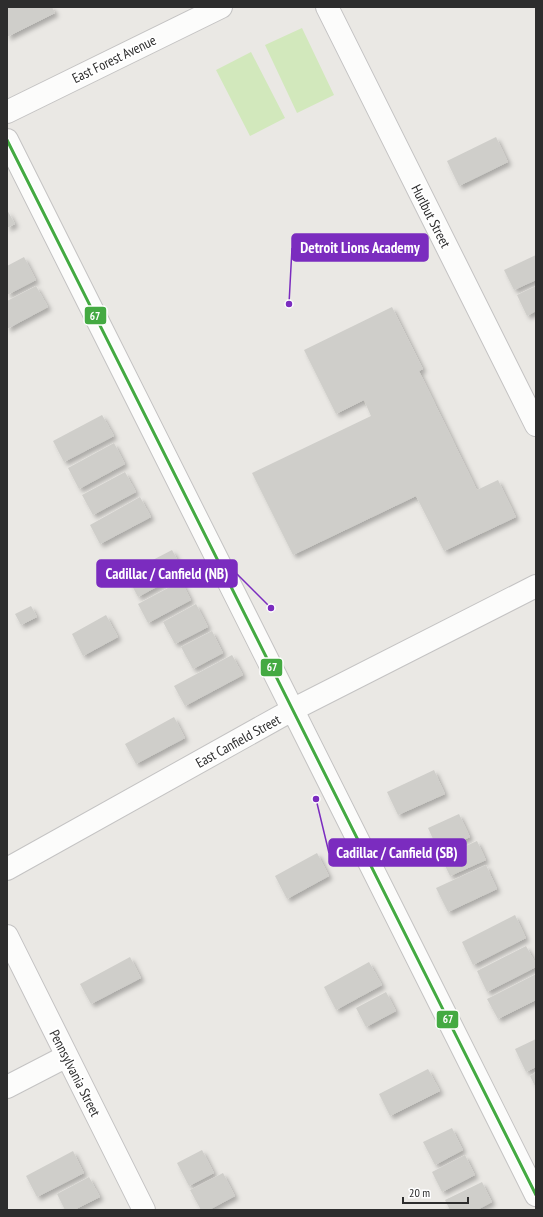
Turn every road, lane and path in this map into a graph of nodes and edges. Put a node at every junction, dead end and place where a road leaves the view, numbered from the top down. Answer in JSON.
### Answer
{"nodes":[{"id":1,"x":221,"y":7,"type":"edge"},
{"id":2,"x":327,"y":7,"type":"edge"},
{"id":3,"x":7,"y":112,"type":"edge"},
{"id":4,"x":7,"y":140,"type":"edge"},
{"id":5,"x":536,"y":425,"type":"edge"},
{"id":6,"x":536,"y":586,"type":"edge"},
{"id":7,"x":292,"y":710,"type":"junction"},
{"id":8,"x":7,"y":870,"type":"edge"},
{"id":9,"x":7,"y":936,"type":"edge"},
{"id":10,"x":67,"y":1056,"type":"junction"},
{"id":11,"x":7,"y":1087,"type":"edge"},
{"id":12,"x":536,"y":1195,"type":"edge"},
{"id":13,"x":144,"y":1210,"type":"edge"}],
"edges":[{"from":1,"to":3,"type":"street","name":"East Forest Avenue"},
{"from":2,"to":5,"type":"street","name":"Hurlbut Street"},
{"from":4,"to":7,"type":"street"},
{"from":6,"to":7,"type":"street","name":"East Canfield Street"},
{"from":7,"to":8,"type":"street","name":"East Canfield Street"},
{"from":7,"to":12,"type":"street"},
{"from":9,"to":10,"type":"street","name":"Pennsylvania Street"},
{"from":10,"to":11,"type":"street"},
{"from":10,"to":13,"type":"street","name":"Pennsylvania Street"}]}
